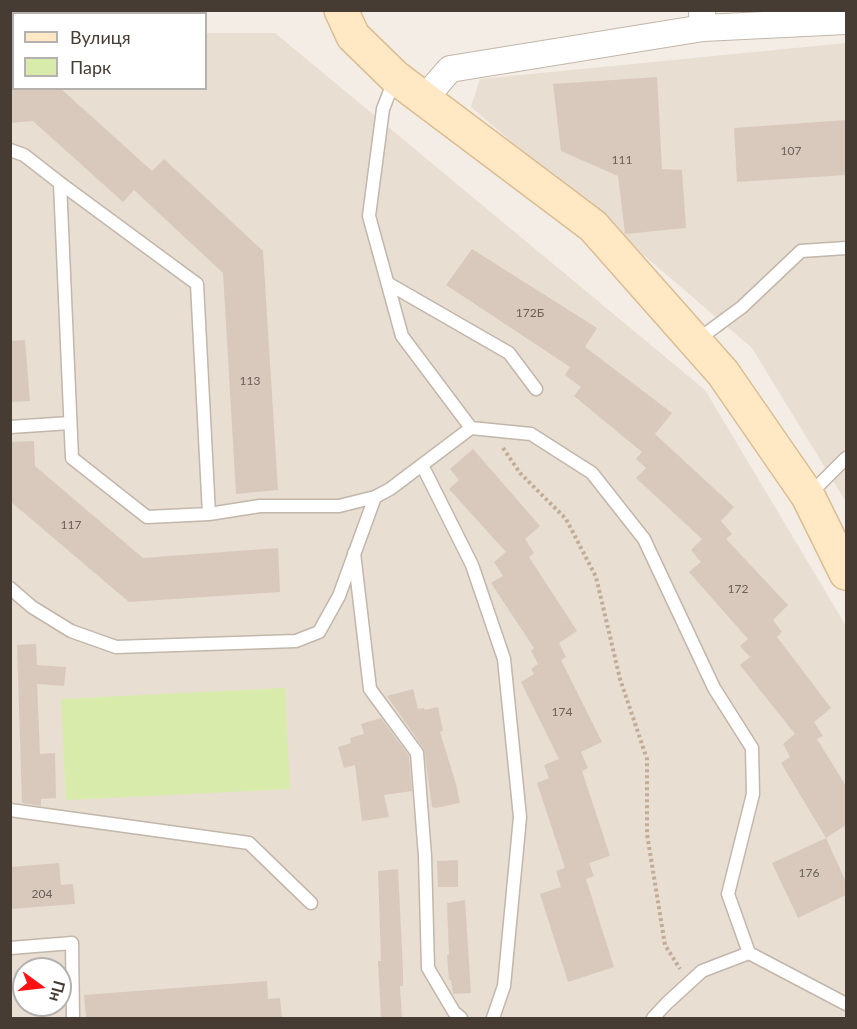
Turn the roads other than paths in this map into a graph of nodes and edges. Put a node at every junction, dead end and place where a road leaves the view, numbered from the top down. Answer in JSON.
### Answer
{"nodes":[{"id":1,"x":341,"y":10,"type":"edge"},
{"id":2,"x":702,"y":19,"type":"edge"},
{"id":3,"x":846,"y":21,"type":"edge"},
{"id":4,"x":395,"y":77,"type":"junction"},
{"id":5,"x":424,"y":99,"type":"junction"},
{"id":6,"x":10,"y":150,"type":"edge"},
{"id":7,"x":60,"y":183,"type":"junction"},
{"id":8,"x":846,"y":248,"type":"edge"},
{"id":9,"x":389,"y":284,"type":"junction"},
{"id":10,"x":695,"y":342,"type":"junction"},
{"id":11,"x":536,"y":389,"type":"dead end"},
{"id":12,"x":70,"y":423,"type":"junction"},
{"id":13,"x":10,"y":427,"type":"edge"},
{"id":14,"x":471,"y":428,"type":"junction"},
{"id":15,"x":846,"y":458,"type":"edge"},
{"id":16,"x":422,"y":465,"type":"junction"},
{"id":17,"x":808,"y":496,"type":"junction"},
{"id":18,"x":375,"y":497,"type":"junction"},
{"id":19,"x":208,"y":514,"type":"junction"},
{"id":20,"x":354,"y":553,"type":"junction"},
{"id":21,"x":846,"y":573,"type":"edge"},
{"id":22,"x":10,"y":588,"type":"edge"},
{"id":23,"x":10,"y":810,"type":"edge"},
{"id":24,"x":311,"y":903,"type":"dead end"},
{"id":25,"x":10,"y":948,"type":"edge"},
{"id":26,"x":749,"y":953,"type":"junction"},
{"id":27,"x":846,"y":1004,"type":"edge"},
{"id":28,"x":74,"y":1018,"type":"edge"},
{"id":29,"x":461,"y":1018,"type":"edge"},
{"id":30,"x":493,"y":1018,"type":"edge"},
{"id":31,"x":653,"y":1018,"type":"edge"}],
"edges":[{"from":1,"to":4,"type":"main road"},
{"from":2,"to":3,"type":"street"},
{"from":2,"to":5,"type":"street"},
{"from":4,"to":5,"type":"main road"},
{"from":4,"to":9,"type":"lane"},
{"from":5,"to":10,"type":"main road"},
{"from":6,"to":7,"type":"lane"},
{"from":7,"to":12,"type":"lane"},
{"from":7,"to":19,"type":"lane"},
{"from":8,"to":10,"type":"lane"},
{"from":9,"to":11,"type":"lane"},
{"from":9,"to":14,"type":"lane"},
{"from":10,"to":17,"type":"main road"},
{"from":12,"to":13,"type":"lane"},
{"from":12,"to":19,"type":"lane"},
{"from":14,"to":16,"type":"lane"},
{"from":14,"to":26,"type":"lane"},
{"from":15,"to":17,"type":"lane"},
{"from":16,"to":18,"type":"lane"},
{"from":16,"to":30,"type":"lane"},
{"from":17,"to":21,"type":"main road"},
{"from":18,"to":19,"type":"lane"},
{"from":18,"to":20,"type":"lane"},
{"from":20,"to":22,"type":"lane"},
{"from":20,"to":29,"type":"lane"},
{"from":23,"to":24,"type":"lane"},
{"from":25,"to":28,"type":"lane"},
{"from":26,"to":27,"type":"lane"},
{"from":26,"to":31,"type":"lane"}]}
